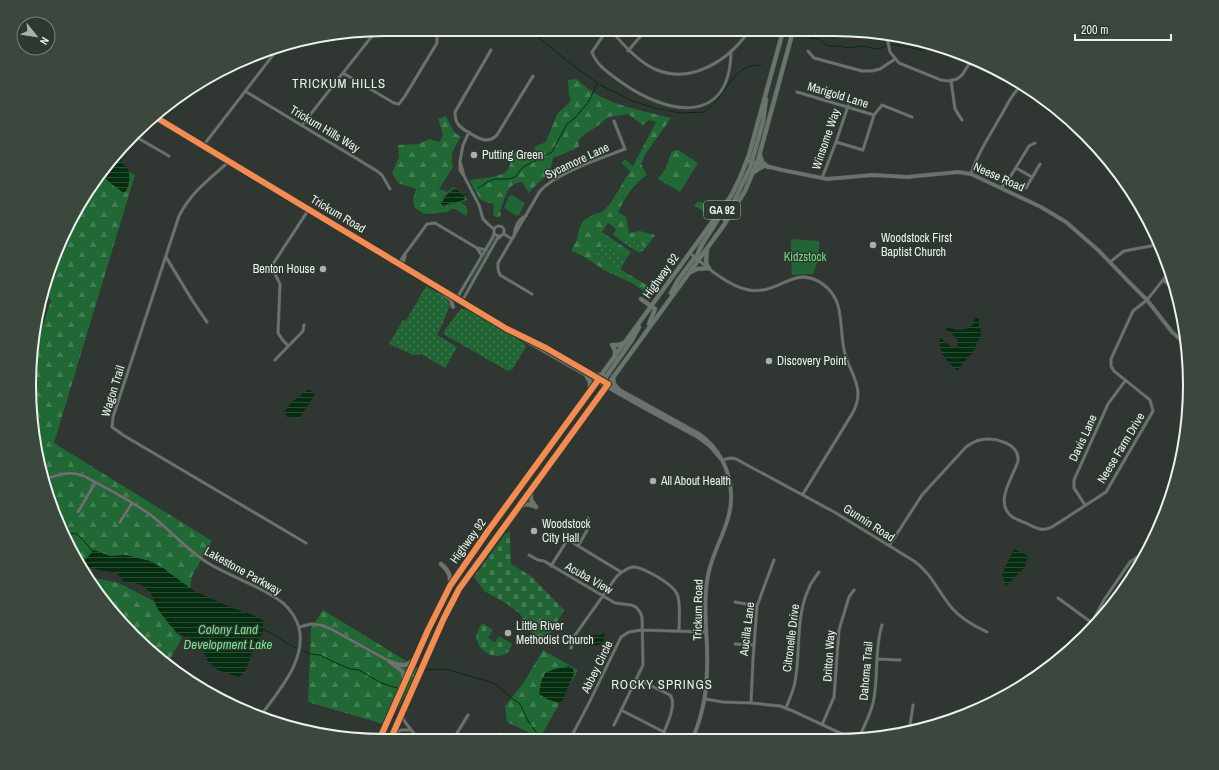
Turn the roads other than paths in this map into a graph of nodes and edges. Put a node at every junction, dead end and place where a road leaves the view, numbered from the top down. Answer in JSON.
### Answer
{"nodes":[{"id":1,"x":437,"y":36,"type":"edge"},
{"id":2,"x":603,"y":36,"type":"edge"},
{"id":3,"x":616,"y":36,"type":"edge"},
{"id":4,"x":641,"y":36,"type":"edge"},
{"id":5,"x":744,"y":36,"type":"edge"},
{"id":6,"x":782,"y":36,"type":"edge"},
{"id":7,"x":792,"y":36,"type":"edge"},
{"id":8,"x":371,"y":37,"type":"edge"},
{"id":9,"x":887,"y":40,"type":"edge"},
{"id":10,"x":491,"y":50,"type":"dead end"},
{"id":11,"x":731,"y":50,"type":"junction"},
{"id":12,"x":628,"y":51,"type":"junction"},
{"id":13,"x":808,"y":51,"type":"dead end"},
{"id":14,"x":273,"y":55,"type":"edge"},
{"id":15,"x":895,"y":59,"type":"junction"},
{"id":16,"x":969,"y":64,"type":"edge"},
{"id":17,"x":343,"y":73,"type":"junction"},
{"id":18,"x":533,"y":76,"type":"dead end"},
{"id":19,"x":951,"y":80,"type":"junction"},
{"id":20,"x":1018,"y":89,"type":"edge"},
{"id":21,"x":245,"y":92,"type":"junction"},
{"id":22,"x":797,"y":92,"type":"dead end"},
{"id":23,"x":766,"y":94,"type":"junction"},
{"id":24,"x":848,"y":106,"type":"junction"},
{"id":25,"x":874,"y":115,"type":"junction"},
{"id":26,"x":912,"y":117,"type":"dead end"},
{"id":27,"x":159,"y":119,"type":"edge"},
{"id":28,"x":962,"y":120,"type":"dead end"},
{"id":29,"x":614,"y":121,"type":"dead end"},
{"id":30,"x":302,"y":125,"type":"junction"},
{"id":31,"x":469,"y":132,"type":"junction"},
{"id":32,"x":138,"y":138,"type":"edge"},
{"id":33,"x":836,"y":142,"type":"junction"},
{"id":34,"x":1035,"y":143,"type":"dead end"},
{"id":35,"x":203,"y":146,"type":"junction"},
{"id":36,"x":760,"y":155,"type":"junction"},
{"id":37,"x":169,"y":156,"type":"dead end"},
{"id":38,"x":228,"y":161,"type":"junction"},
{"id":39,"x":747,"y":161,"type":"junction"},
{"id":40,"x":754,"y":164,"type":"junction"},
{"id":41,"x":1040,"y":164,"type":"dead end"},
{"id":42,"x":766,"y":167,"type":"junction"},
{"id":43,"x":1016,"y":168,"type":"junction"},
{"id":44,"x":753,"y":174,"type":"junction"},
{"id":45,"x":971,"y":174,"type":"junction"},
{"id":46,"x":1032,"y":177,"type":"junction"},
{"id":47,"x":822,"y":179,"type":"junction"},
{"id":48,"x":1001,"y":188,"type":"junction"},
{"id":49,"x":1026,"y":188,"type":"dead end"},
{"id":50,"x":390,"y":189,"type":"dead end"},
{"id":51,"x":308,"y":209,"type":"junction"},
{"id":52,"x":721,"y":211,"type":"junction"},
{"id":53,"x":724,"y":224,"type":"junction"},
{"id":54,"x":494,"y":229,"type":"junction"},
{"id":55,"x":494,"y":233,"type":"junction"},
{"id":56,"x":502,"y":235,"type":"junction"},
{"id":57,"x":513,"y":237,"type":"junction"},
{"id":58,"x":709,"y":245,"type":"junction"},
{"id":59,"x":1153,"y":245,"type":"edge"},
{"id":60,"x":477,"y":248,"type":"junction"},
{"id":61,"x":486,"y":250,"type":"junction"},
{"id":62,"x":690,"y":253,"type":"junction"},
{"id":63,"x":166,"y":257,"type":"junction"},
{"id":64,"x":482,"y":257,"type":"junction"},
{"id":65,"x":696,"y":259,"type":"junction"},
{"id":66,"x":1110,"y":262,"type":"junction"},
{"id":67,"x":400,"y":264,"type":"junction"},
{"id":68,"x":708,"y":268,"type":"junction"},
{"id":69,"x":687,"y":274,"type":"junction"},
{"id":70,"x":1165,"y":277,"type":"edge"},
{"id":71,"x":1163,"y":280,"type":"junction"},
{"id":72,"x":431,"y":283,"type":"junction"},
{"id":73,"x":1167,"y":283,"type":"edge"},
{"id":74,"x":532,"y":294,"type":"dead end"},
{"id":75,"x":457,"y":299,"type":"junction"},
{"id":76,"x":1147,"y":300,"type":"junction"},
{"id":77,"x":462,"y":301,"type":"junction"},
{"id":78,"x":668,"y":301,"type":"junction"},
{"id":79,"x":652,"y":306,"type":"junction"},
{"id":80,"x":453,"y":307,"type":"dead end"},
{"id":81,"x":646,"y":314,"type":"junction"},
{"id":82,"x":642,"y":320,"type":"junction"},
{"id":83,"x":207,"y":322,"type":"dead end"},
{"id":84,"x":304,"y":325,"type":"dead end"},
{"id":85,"x":508,"y":329,"type":"junction"},
{"id":86,"x":644,"y":334,"type":"junction"},
{"id":87,"x":1180,"y":339,"type":"edge"},
{"id":88,"x":626,"y":342,"type":"junction"},
{"id":89,"x":288,"y":346,"type":"junction"},
{"id":90,"x":615,"y":357,"type":"junction"},
{"id":91,"x":275,"y":360,"type":"dead end"},
{"id":92,"x":603,"y":373,"type":"junction"},
{"id":93,"x":586,"y":375,"type":"junction"},
{"id":94,"x":593,"y":375,"type":"junction"},
{"id":95,"x":613,"y":376,"type":"junction"},
{"id":96,"x":598,"y":380,"type":"junction"},
{"id":97,"x":1125,"y":381,"type":"junction"},
{"id":98,"x":606,"y":384,"type":"junction"},
{"id":99,"x":619,"y":390,"type":"junction"},
{"id":100,"x":589,"y":393,"type":"junction"},
{"id":101,"x":722,"y":460,"type":"junction"},
{"id":102,"x":49,"y":478,"type":"edge"},
{"id":103,"x":95,"y":483,"type":"junction"},
{"id":104,"x":531,"y":489,"type":"junction"},
{"id":105,"x":803,"y":494,"type":"junction"},
{"id":106,"x":132,"y":503,"type":"junction"},
{"id":107,"x":1085,"y":505,"type":"junction"},
{"id":108,"x":518,"y":508,"type":"junction"},
{"id":109,"x":78,"y":512,"type":"dead end"},
{"id":110,"x":588,"y":518,"type":"dead end"},
{"id":111,"x":120,"y":522,"type":"dead end"},
{"id":112,"x":306,"y":544,"type":"dead end"},
{"id":113,"x":578,"y":546,"type":"junction"},
{"id":114,"x":889,"y":546,"type":"junction"},
{"id":115,"x":529,"y":555,"type":"dead end"},
{"id":116,"x":1138,"y":556,"type":"edge"},
{"id":117,"x":774,"y":560,"type":"dead end"},
{"id":118,"x":441,"y":564,"type":"dead end"},
{"id":119,"x":551,"y":566,"type":"junction"},
{"id":120,"x":622,"y":572,"type":"junction"},
{"id":121,"x":819,"y":572,"type":"dead end"},
{"id":122,"x":450,"y":586,"type":"junction"},
{"id":123,"x":854,"y":590,"type":"dead end"},
{"id":124,"x":603,"y":596,"type":"junction"},
{"id":125,"x":1058,"y":598,"type":"dead end"},
{"id":126,"x":735,"y":602,"type":"dead end"},
{"id":127,"x":757,"y":606,"type":"junction"},
{"id":128,"x":1096,"y":616,"type":"edge"},
{"id":129,"x":1091,"y":621,"type":"edge"},
{"id":130,"x":882,"y":625,"type":"dead end"},
{"id":131,"x":299,"y":627,"type":"junction"},
{"id":132,"x":642,"y":630,"type":"junction"},
{"id":133,"x":679,"y":631,"type":"junction"},
{"id":134,"x":706,"y":632,"type":"junction"},
{"id":135,"x":987,"y":632,"type":"dead end"},
{"id":136,"x":735,"y":644,"type":"dead end"},
{"id":137,"x":754,"y":645,"type":"junction"},
{"id":138,"x":571,"y":648,"type":"dead end"},
{"id":139,"x":416,"y":657,"type":"junction"},
{"id":140,"x":877,"y":659,"type":"junction"},
{"id":141,"x":900,"y":660,"type":"dead end"},
{"id":142,"x":388,"y":661,"type":"junction"},
{"id":143,"x":637,"y":679,"type":"junction"},
{"id":144,"x":403,"y":686,"type":"junction"},
{"id":145,"x":705,"y":699,"type":"junction"},
{"id":146,"x":751,"y":703,"type":"junction"},
{"id":147,"x":913,"y":705,"type":"dead end"},
{"id":148,"x":786,"y":708,"type":"junction"},
{"id":149,"x":621,"y":710,"type":"junction"},
{"id":150,"x":264,"y":712,"type":"edge"},
{"id":151,"x":468,"y":715,"type":"dead end"},
{"id":152,"x":401,"y":716,"type":"junction"},
{"id":153,"x":614,"y":725,"type":"dead end"},
{"id":154,"x":822,"y":725,"type":"junction"},
{"id":155,"x":910,"y":725,"type":"edge"},
{"id":156,"x":412,"y":730,"type":"junction"},
{"id":157,"x":394,"y":732,"type":"joint"},
{"id":158,"x":664,"y":732,"type":"joint"},
{"id":159,"x":861,"y":733,"type":"edge"},
{"id":160,"x":382,"y":734,"type":"edge"},
{"id":161,"x":414,"y":734,"type":"edge"},
{"id":162,"x":456,"y":734,"type":"edge"},
{"id":163,"x":573,"y":734,"type":"edge"},
{"id":164,"x":694,"y":734,"type":"edge"},
{"id":165,"x":842,"y":734,"type":"edge"}],
"edges":[{"from":1,"to":17,"type":"street"},
{"from":2,"to":11,"type":"street"},
{"from":3,"to":12,"type":"street"},
{"from":4,"to":12,"type":"street"},
{"from":5,"to":11,"type":"street"},
{"from":6,"to":23,"type":"main road","name":"Highway 92","number":"GA 92"},
{"from":7,"to":36,"type":"main road","name":"Highway 92","number":"GA 92"},
{"from":8,"to":17,"type":"street"},
{"from":9,"to":15,"type":"street"},
{"from":10,"to":31,"type":"street"},
{"from":11,"to":12,"type":"street"},
{"from":13,"to":15,"type":"street"},
{"from":14,"to":21,"type":"street"},
{"from":15,"to":19,"type":"street"},
{"from":16,"to":19,"type":"street"},
{"from":17,"to":30,"type":"street"},
{"from":18,"to":31,"type":"street"},
{"from":19,"to":28,"type":"street"},
{"from":20,"to":45,"type":"street"},
{"from":21,"to":30,"type":"street","name":"Trickum Hills Way"},
{"from":21,"to":35,"type":"street"},
{"from":22,"to":24,"type":"street","name":"Marigold Lane"},
{"from":23,"to":39,"type":"main road","name":"Highway 92","number":"GA 92"},
{"from":23,"to":40,"type":"main road"},
{"from":24,"to":25,"type":"street","name":"Marigold Lane"},
{"from":24,"to":33,"type":"street","name":"Winsome Way"},
{"from":25,"to":26,"type":"street"},
{"from":25,"to":33,"type":"street"},
{"from":27,"to":35,"type":"street","name":"Trickum Road"},
{"from":29,"to":57,"type":"street","name":"Sycamore Lane"},
{"from":30,"to":50,"type":"street","name":"Trickum Hills Way"},
{"from":31,"to":54,"type":"street"},
{"from":32,"to":37,"type":"street"},
{"from":33,"to":47,"type":"street","name":"Winsome Way"},
{"from":34,"to":43,"type":"street"},
{"from":35,"to":38,"type":"street","name":"Trickum Road"},
{"from":36,"to":40,"type":"main road","name":"Highway 92","number":"GA 92"},
{"from":36,"to":42,"type":"main road"},
{"from":38,"to":51,"type":"street","name":"Trickum Road"},
{"from":38,"to":63,"type":"street","name":"Wagon Trail"},
{"from":39,"to":40,"type":"street","name":"Neese Road"},
{"from":39,"to":52,"type":"main road","name":"Highway 92","number":"GA 92"},
{"from":40,"to":42,"type":"street","name":"Neese Road"},
{"from":40,"to":44,"type":"main road","name":"Highway 92","number":"GA 92"},
{"from":40,"to":53,"type":"main road"},
{"from":41,"to":46,"type":"street"},
{"from":42,"to":44,"type":"main road"},
{"from":42,"to":47,"type":"street","name":"Neese Road"},
{"from":43,"to":46,"type":"street"},
{"from":43,"to":48,"type":"street"},
{"from":44,"to":53,"type":"main road","name":"Highway 92","number":"GA 92"},
{"from":45,"to":47,"type":"street","name":"Neese Road"},
{"from":45,"to":48,"type":"street","name":"Neese Road"},
{"from":46,"to":49,"type":"street"},
{"from":48,"to":66,"type":"street","name":"Neese Road"},
{"from":51,"to":67,"type":"street","name":"Trickum Road"},
{"from":51,"to":89,"type":"street"},
{"from":52,"to":62,"type":"main road","name":"Highway 92","number":"GA 92"},
{"from":52,"to":65,"type":"main road"},
{"from":53,"to":58,"type":"main road","name":"Highway 92","number":"GA 92"},
{"from":54,"to":55,"type":"street"},
{"from":54,"to":56,"type":"street"},
{"from":55,"to":56,"type":"street"},
{"from":55,"to":61,"type":"street"},
{"from":56,"to":57,"type":"street"},
{"from":56,"to":77,"type":"street"},
{"from":57,"to":74,"type":"street"},
{"from":58,"to":65,"type":"main road","name":"Highway 92","number":"GA 92"},
{"from":58,"to":68,"type":"main road"},
{"from":59,"to":66,"type":"street"},
{"from":60,"to":61,"type":"street"},
{"from":60,"to":64,"type":"street"},
{"from":60,"to":67,"type":"street"},
{"from":61,"to":64,"type":"street"},
{"from":62,"to":65,"type":"street"},
{"from":62,"to":79,"type":"main road","name":"Highway 92","number":"GA 92"},
{"from":63,"to":83,"type":"street"},
{"from":63,"to":112,"type":"street","name":"Wagon Trail"},
{"from":64,"to":75,"type":"street"},
{"from":65,"to":68,"type":"street"},
{"from":65,"to":69,"type":"main road","name":"Highway 92","number":"GA 92"},
{"from":65,"to":78,"type":"main road"},
{"from":66,"to":76,"type":"street","name":"Neese Road"},
{"from":67,"to":72,"type":"street","name":"Trickum Road"},
{"from":68,"to":69,"type":"main road"},
{"from":68,"to":105,"type":"street"},
{"from":69,"to":78,"type":"main road","name":"Highway 92","number":"GA 92"},
{"from":70,"to":71,"type":"street","name":"Neese Farm Drive"},
{"from":71,"to":73,"type":"street"},
{"from":71,"to":76,"type":"street","name":"Neese Farm Drive"},
{"from":72,"to":75,"type":"street","name":"Trickum Road"},
{"from":72,"to":80,"type":"street"},
{"from":75,"to":77,"type":"street","name":"Trickum Road"},
{"from":76,"to":87,"type":"street","name":"Neese Road"},
{"from":76,"to":97,"type":"street","name":"Neese Farm Drive"},
{"from":77,"to":85,"type":"street","name":"Trickum Road"},
{"from":78,"to":86,"type":"main road","name":"Highway 92","number":"GA 92"},
{"from":79,"to":81,"type":"main road","name":"Highway 92","number":"GA 92"},
{"from":79,"to":81,"type":"main road"},
{"from":79,"to":86,"type":"main road"},
{"from":81,"to":82,"type":"main road","name":"Highway 92","number":"GA 92"},
{"from":82,"to":88,"type":"main road","name":"Highway 92","number":"GA 92"},
{"from":82,"to":98,"type":"main road"},
{"from":84,"to":89,"type":"street"},
{"from":85,"to":93,"type":"street","name":"Trickum Road"},
{"from":85,"to":94,"type":"street","name":"Trickum Road"},
{"from":86,"to":95,"type":"main road","name":"Highway 92","number":"GA 92"},
{"from":88,"to":90,"type":"main road","name":"Highway 92","number":"GA 92"},
{"from":88,"to":90,"type":"main road"},
{"from":89,"to":91,"type":"street"},
{"from":90,"to":92,"type":"main road","name":"Highway 92","number":"GA 92"},
{"from":92,"to":94,"type":"main road"},
{"from":92,"to":96,"type":"main road","name":"Highway 92","number":"GA 92"},
{"from":93,"to":96,"type":"street","name":"Trickum Road"},
{"from":93,"to":100,"type":"main road"},
{"from":94,"to":96,"type":"street","name":"Trickum Road"},
{"from":95,"to":98,"type":"main road","name":"Highway 92","number":"GA 92"},
{"from":95,"to":99,"type":"main road"},
{"from":96,"to":98,"type":"street","name":"Trickum Road"},
{"from":96,"to":100,"type":"main road","name":"Highway 92","number":"GA 92"},
{"from":97,"to":107,"type":"street","name":"Davis Lane"},
{"from":97,"to":107,"type":"street","name":"Neese Farm Drive"},
{"from":98,"to":99,"type":"street","name":"Trickum Road"},
{"from":98,"to":101,"type":"street","name":"Trickum Road"},
{"from":98,"to":104,"type":"main road","name":"Highway 92","number":"GA 92"},
{"from":99,"to":101,"type":"street","name":"Trickum Road"},
{"from":100,"to":122,"type":"main road","name":"Highway 92","number":"GA 92"},
{"from":101,"to":105,"type":"street","name":"Gunnin Road"},
{"from":101,"to":134,"type":"street","name":"Trickum Road"},
{"from":102,"to":103,"type":"street","name":"Lakestone Parkway"},
{"from":103,"to":106,"type":"street","name":"Lakestone Parkway"},
{"from":103,"to":109,"type":"street"},
{"from":104,"to":108,"type":"main road","name":"Highway 92","number":"GA 92"},
{"from":104,"to":108,"type":"main road"},
{"from":105,"to":114,"type":"street","name":"Gunnin Road"},
{"from":106,"to":111,"type":"street"},
{"from":106,"to":131,"type":"street","name":"Lakestone Parkway"},
{"from":107,"to":114,"type":"street","name":"Neese Farm Drive"},
{"from":108,"to":152,"type":"main road","name":"Highway 92","number":"GA 92"},
{"from":110,"to":113,"type":"street"},
{"from":113,"to":119,"type":"street","name":"Acuba View"},
{"from":113,"to":120,"type":"street","name":"Acuba View"},
{"from":114,"to":135,"type":"street","name":"Gunnin Road"},
{"from":115,"to":119,"type":"street","name":"Acuba View"},
{"from":116,"to":128,"type":"street"},
{"from":117,"to":127,"type":"street","name":"Aucilla Lane"},
{"from":118,"to":122,"type":"main road"},
{"from":119,"to":124,"type":"street","name":"Acuba View"},
{"from":120,"to":124,"type":"street"},
{"from":120,"to":133,"type":"street"},
{"from":121,"to":148,"type":"street","name":"Citronelle Drive"},
{"from":122,"to":139,"type":"main road","name":"Highway 92","number":"GA 92"},
{"from":123,"to":154,"type":"street","name":"Dritton Way"},
{"from":124,"to":132,"type":"street","name":"Acuba View"},
{"from":124,"to":138,"type":"street"},
{"from":125,"to":129,"type":"street"},
{"from":126,"to":127,"type":"street"},
{"from":127,"to":137,"type":"street","name":"Aucilla Lane"},
{"from":130,"to":140,"type":"street","name":"Dahoma Trail"},
{"from":131,"to":142,"type":"street"},
{"from":131,"to":150,"type":"street","name":"Lakestone Parkway"},
{"from":132,"to":133,"type":"street","name":"Abbey Circle"},
{"from":132,"to":143,"type":"street","name":"Acuba View"},
{"from":132,"to":163,"type":"street","name":"Abbey Circle"},
{"from":133,"to":134,"type":"street","name":"Abbey Circle"},
{"from":134,"to":145,"type":"street","name":"Trickum Road"},
{"from":136,"to":137,"type":"street"},
{"from":137,"to":146,"type":"street","name":"Aucilla Lane"},
{"from":139,"to":142,"type":"main road"},
{"from":139,"to":144,"type":"main road","name":"Highway 92","number":"GA 92"},
{"from":140,"to":141,"type":"street"},
{"from":140,"to":159,"type":"street","name":"Dahoma Trail"},
{"from":142,"to":144,"type":"main road"},
{"from":143,"to":149,"type":"street","name":"Acuba View"},
{"from":143,"to":158,"type":"street"},
{"from":144,"to":160,"type":"main road","name":"Highway 92","number":"GA 92"},
{"from":145,"to":146,"type":"street"},
{"from":145,"to":164,"type":"street","name":"Trickum Road"},
{"from":146,"to":148,"type":"street"},
{"from":147,"to":155,"type":"street"},
{"from":148,"to":154,"type":"street"},
{"from":149,"to":153,"type":"street","name":"Acuba View"},
{"from":149,"to":158,"type":"street"},
{"from":151,"to":162,"type":"street"},
{"from":152,"to":156,"type":"street"},
{"from":152,"to":157,"type":"main road","name":"Highway 92","number":"GA 92"},
{"from":154,"to":165,"type":"street"},
{"from":156,"to":157,"type":"street"},
{"from":156,"to":161,"type":"street"}]}
